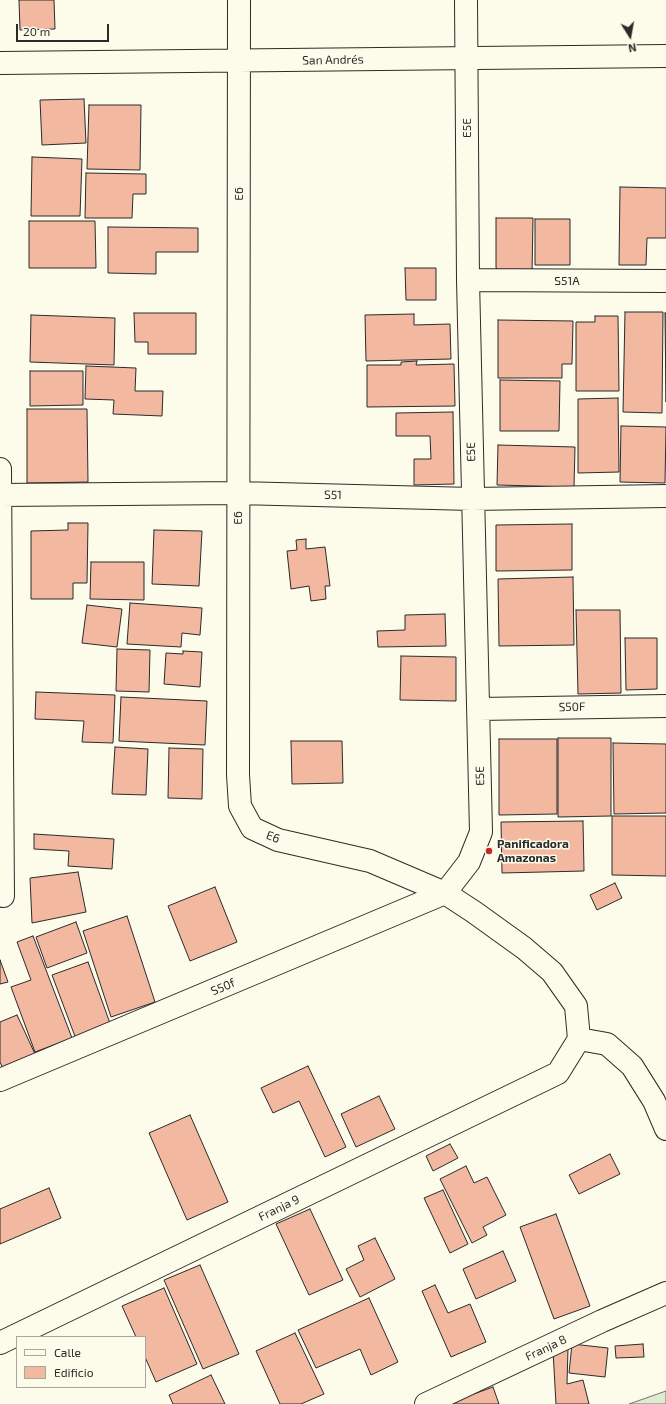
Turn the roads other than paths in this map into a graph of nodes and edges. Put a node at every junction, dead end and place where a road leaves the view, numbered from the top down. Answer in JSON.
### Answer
{"nodes":[{"id":1,"x":239,"y":0,"type":"edge"},
{"id":2,"x":466,"y":0,"type":"edge"},
{"id":3,"x":666,"y":56,"type":"edge"},
{"id":4,"x":467,"y":58,"type":"junction"},
{"id":5,"x":240,"y":60,"type":"junction"},
{"id":6,"x":0,"y":63,"type":"edge"},
{"id":7,"x":468,"y":280,"type":"junction"},
{"id":8,"x":666,"y":281,"type":"edge"},
{"id":9,"x":0,"y":469,"type":"edge"},
{"id":10,"x":238,"y":493,"type":"junction"},
{"id":11,"x":0,"y":495,"type":"edge"},
{"id":12,"x":666,"y":496,"type":"edge"},
{"id":13,"x":472,"y":499,"type":"junction"},
{"id":14,"x":1,"y":704,"type":"edge"},
{"id":15,"x":666,"y":706,"type":"edge"},
{"id":16,"x":479,"y":709,"type":"junction"},
{"id":17,"x":445,"y":893,"type":"junction"},
{"id":18,"x":3,"y":896,"type":"dead end"},
{"id":19,"x":579,"y":1039,"type":"junction"},
{"id":20,"x":0,"y":1080,"type":"edge"},
{"id":21,"x":666,"y":1129,"type":"edge"},
{"id":22,"x":666,"y":1293,"type":"edge"},
{"id":23,"x":0,"y":1343,"type":"edge"},
{"id":24,"x":426,"y":1404,"type":"edge"}],
"edges":[{"from":1,"to":5,"type":"street","name":"E6"},
{"from":2,"to":4,"type":"street","name":"E5E"},
{"from":3,"to":4,"type":"street","name":"San Andrés"},
{"from":4,"to":5,"type":"street","name":"San Andrés"},
{"from":4,"to":7,"type":"street","name":"E5E"},
{"from":5,"to":6,"type":"street","name":"San Andrés"},
{"from":5,"to":10,"type":"street","name":"E6"},
{"from":7,"to":8,"type":"street","name":"S51A"},
{"from":7,"to":13,"type":"street","name":"E5E"},
{"from":9,"to":11,"type":"street"},
{"from":10,"to":11,"type":"street","name":"S51"},
{"from":10,"to":13,"type":"street","name":"S51"},
{"from":10,"to":17,"type":"street","name":"E6"},
{"from":11,"to":14,"type":"street"},
{"from":12,"to":13,"type":"street","name":"S51"},
{"from":13,"to":16,"type":"street","name":"E5E"},
{"from":14,"to":18,"type":"street"},
{"from":15,"to":16,"type":"street","name":"S50F"},
{"from":16,"to":17,"type":"street","name":"E5E"},
{"from":17,"to":19,"type":"street","name":"E6"},
{"from":17,"to":20,"type":"street","name":"S50f"},
{"from":19,"to":21,"type":"street"},
{"from":19,"to":23,"type":"street","name":"Franja 9"},
{"from":22,"to":24,"type":"street","name":"Franja 8"}]}
